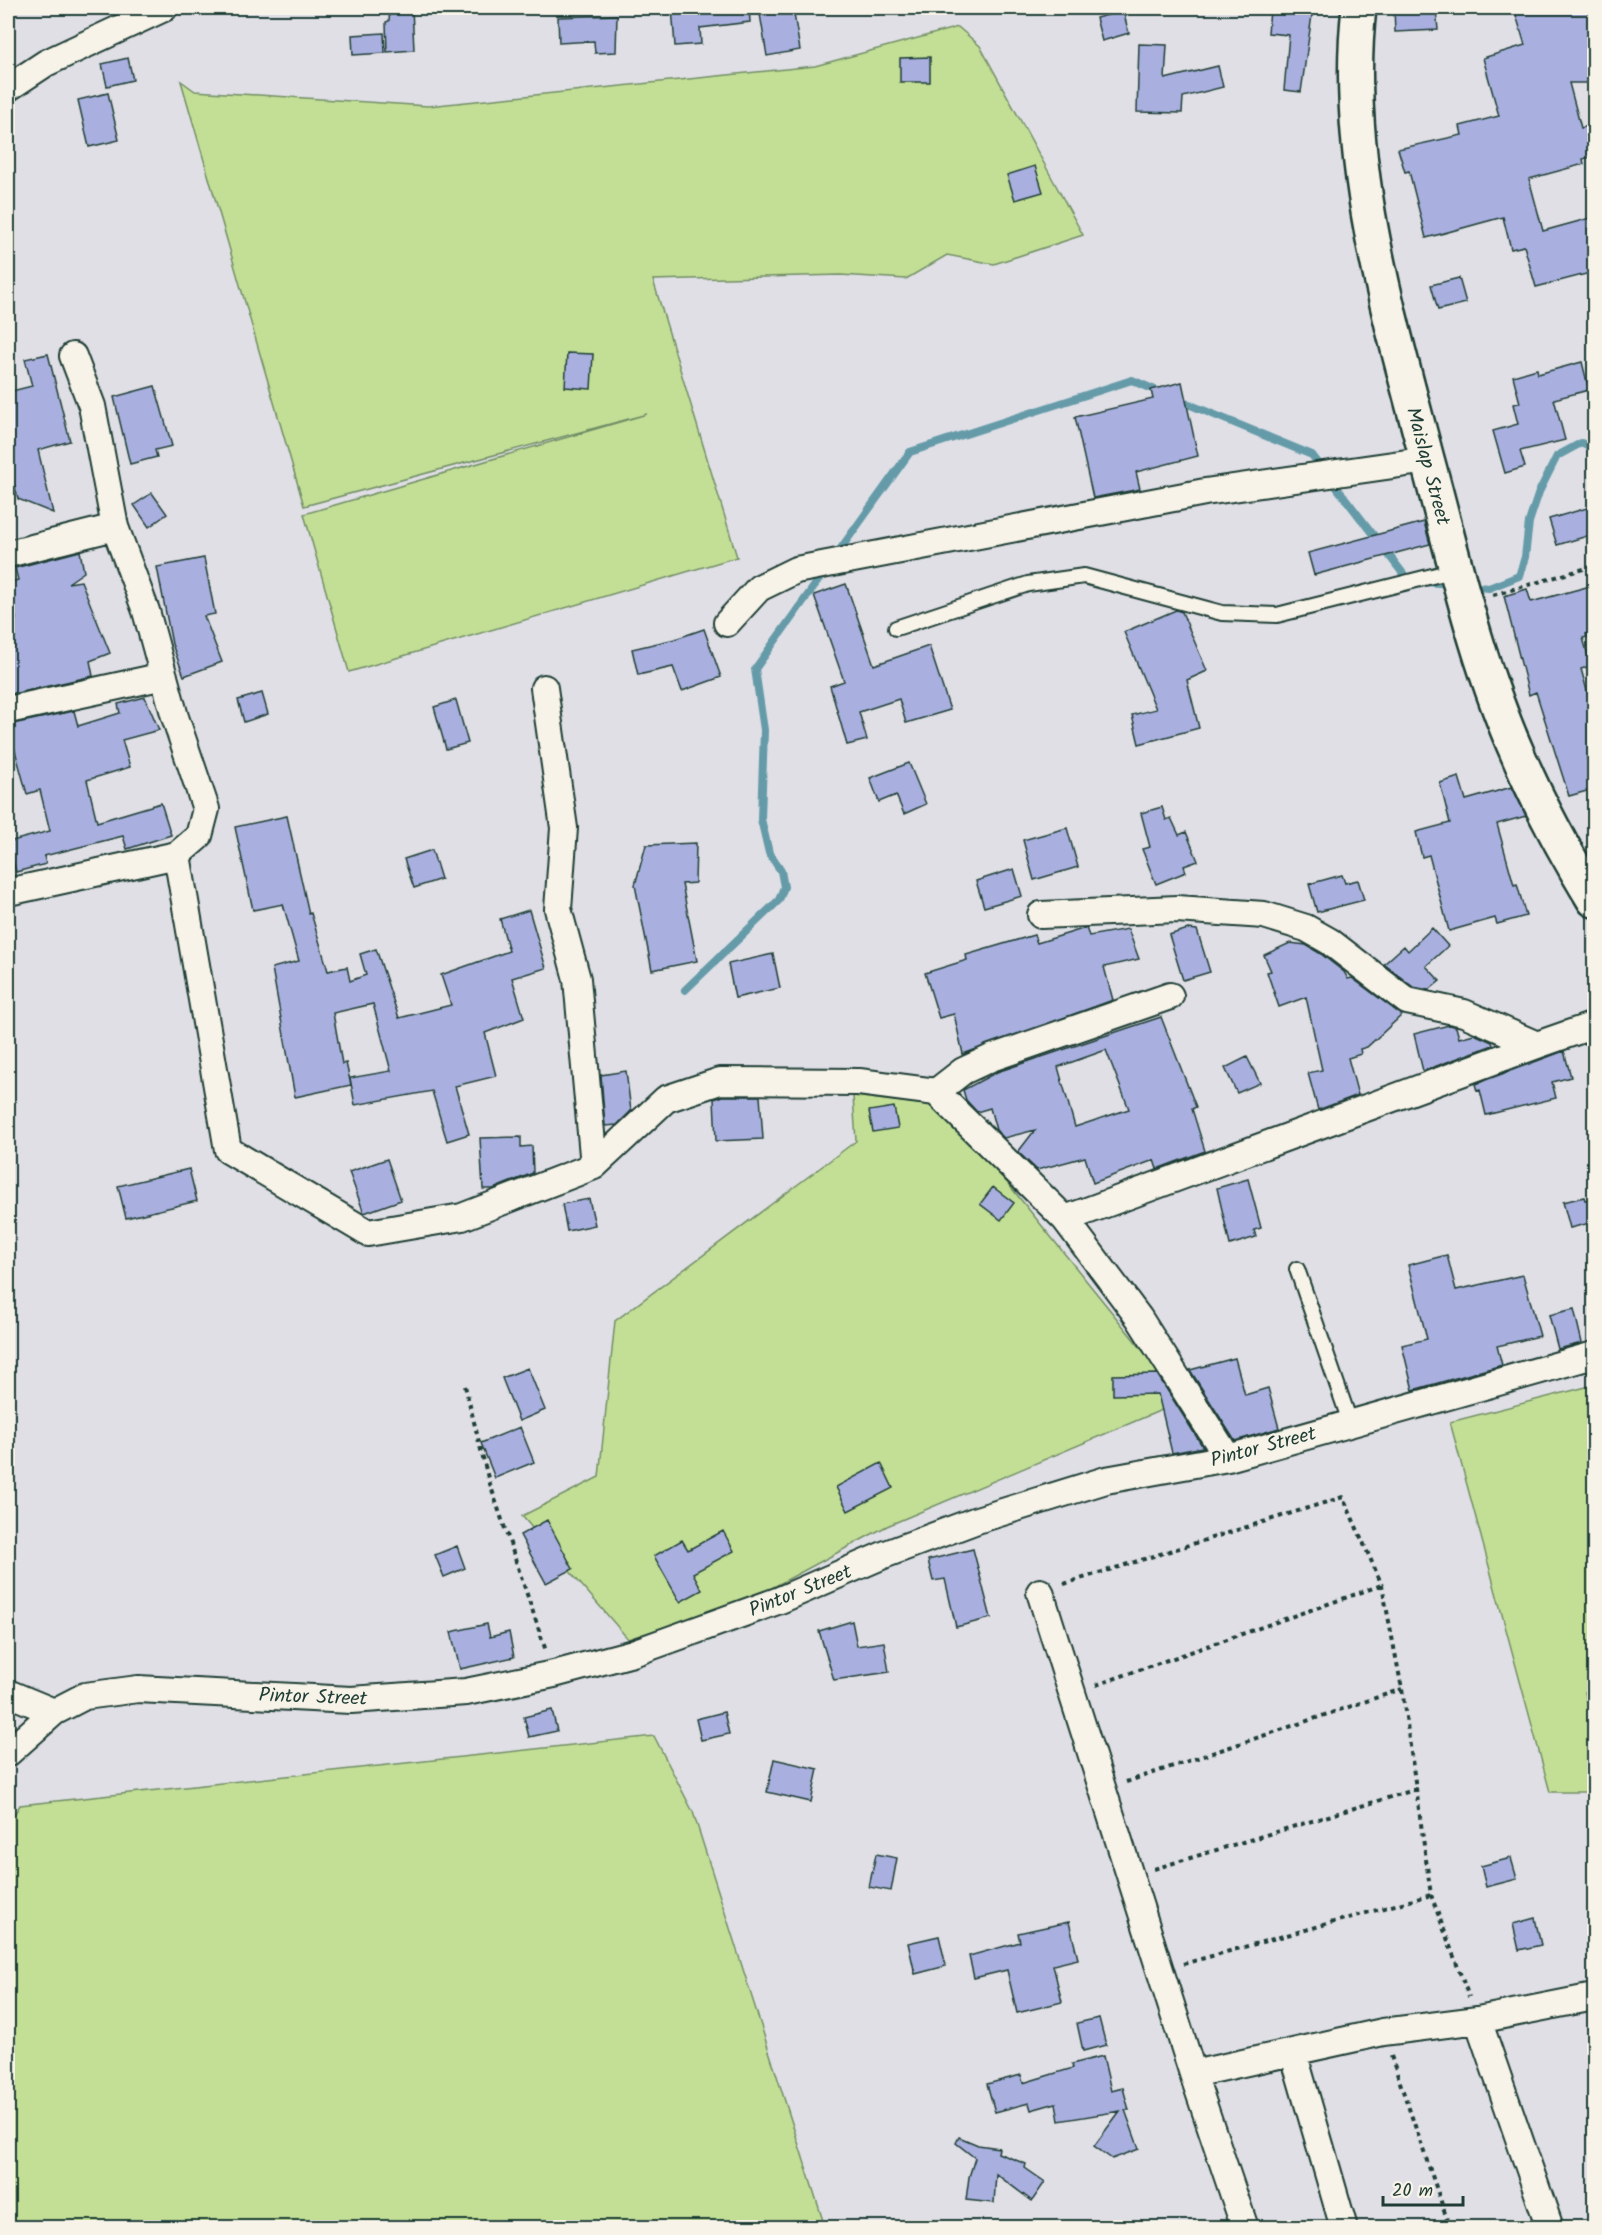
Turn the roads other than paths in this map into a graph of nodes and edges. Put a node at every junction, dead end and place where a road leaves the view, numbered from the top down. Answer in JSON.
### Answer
{"nodes":[{"id":1,"x":164,"y":8,"type":"edge"},
{"id":2,"x":1359,"y":8,"type":"edge"},
{"id":3,"x":8,"y":88,"type":"edge"},
{"id":4,"x":73,"y":356,"type":"dead end"},
{"id":5,"x":1428,"y":460,"type":"junction"},
{"id":6,"x":115,"y":527,"type":"junction"},
{"id":7,"x":8,"y":554,"type":"edge"},
{"id":8,"x":1456,"y":570,"type":"junction"},
{"id":9,"x":727,"y":622,"type":"dead end"},
{"id":10,"x":896,"y":628,"type":"dead end"},
{"id":11,"x":164,"y":676,"type":"junction"},
{"id":12,"x":544,"y":688,"type":"dead end"},
{"id":13,"x":8,"y":710,"type":"edge"},
{"id":14,"x":177,"y":855,"type":"junction"},
{"id":15,"x":8,"y":892,"type":"edge"},
{"id":16,"x":1594,"y":900,"type":"edge"},
{"id":17,"x":1041,"y":915,"type":"dead end"},
{"id":18,"x":1170,"y":996,"type":"dead end"},
{"id":19,"x":1594,"y":1025,"type":"edge"},
{"id":20,"x":1537,"y":1045,"type":"junction"},
{"id":21,"x":936,"y":1092,"type":"junction"},
{"id":22,"x":594,"y":1166,"type":"junction"},
{"id":23,"x":1065,"y":1219,"type":"junction"},
{"id":24,"x":1296,"y":1269,"type":"dead end"},
{"id":25,"x":1594,"y":1355,"type":"edge"},
{"id":26,"x":1350,"y":1422,"type":"junction"},
{"id":27,"x":1228,"y":1458,"type":"junction"},
{"id":28,"x":1040,"y":1592,"type":"road end"},
{"id":29,"x":8,"y":1694,"type":"edge"},
{"id":30,"x":54,"y":1712,"type":"junction"},
{"id":31,"x":8,"y":1754,"type":"edge"},
{"id":32,"x":1594,"y":1997,"type":"edge"},
{"id":33,"x":1478,"y":2020,"type":"junction"},
{"id":34,"x":1293,"y":2052,"type":"junction"},
{"id":35,"x":1193,"y":2074,"type":"junction"},
{"id":36,"x":1245,"y":2228,"type":"edge"},
{"id":37,"x":1344,"y":2228,"type":"edge"},
{"id":38,"x":1550,"y":2228,"type":"edge"}],
"edges":[{"from":1,"to":3,"type":"street"},
{"from":2,"to":5,"type":"main road","name":"Maislap Street"},
{"from":4,"to":6,"type":"street"},
{"from":5,"to":8,"type":"main road","name":"Maislap Street"},
{"from":5,"to":9,"type":"street"},
{"from":6,"to":7,"type":"street"},
{"from":6,"to":11,"type":"street"},
{"from":8,"to":10,"type":"lane"},
{"from":8,"to":16,"type":"main road","name":"Maislap Street"},
{"from":11,"to":13,"type":"street"},
{"from":11,"to":14,"type":"street"},
{"from":12,"to":22,"type":"street"},
{"from":14,"to":15,"type":"street"},
{"from":14,"to":22,"type":"street"},
{"from":17,"to":20,"type":"street"},
{"from":18,"to":21,"type":"street"},
{"from":19,"to":20,"type":"street"},
{"from":20,"to":23,"type":"street"},
{"from":21,"to":22,"type":"street"},
{"from":21,"to":23,"type":"street"},
{"from":23,"to":27,"type":"street"},
{"from":24,"to":26,"type":"lane"},
{"from":25,"to":26,"type":"street","name":"Pintor Street"},
{"from":26,"to":27,"type":"street","name":"Pintor Street"},
{"from":27,"to":30,"type":"street","name":"Pintor Street"},
{"from":28,"to":35,"type":"street"},
{"from":29,"to":30,"type":"street"},
{"from":30,"to":31,"type":"street","name":"Pintor Street"},
{"from":32,"to":33,"type":"street"},
{"from":33,"to":34,"type":"street"},
{"from":33,"to":38,"type":"street"},
{"from":34,"to":35,"type":"street"},
{"from":34,"to":37,"type":"street"},
{"from":35,"to":36,"type":"street"}]}
